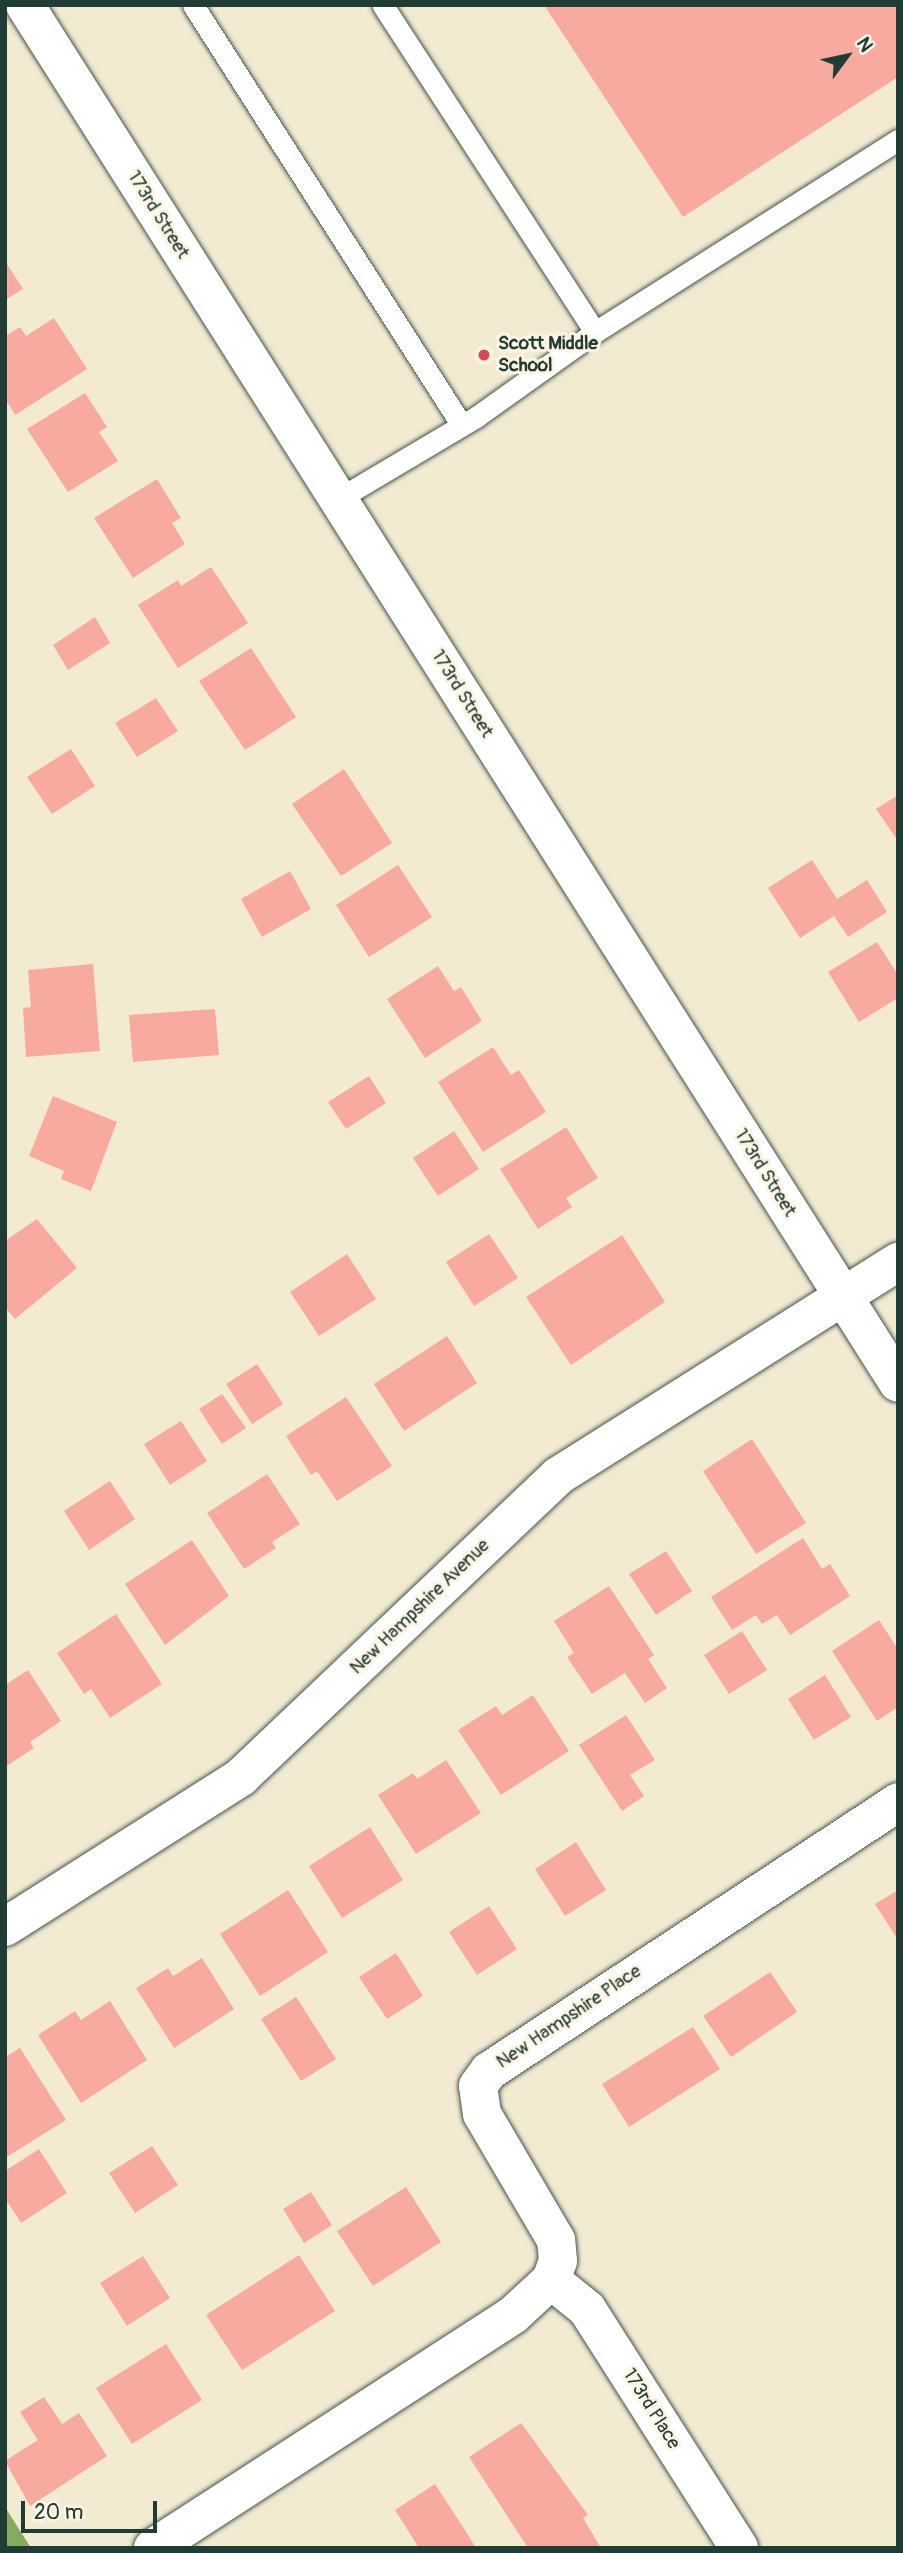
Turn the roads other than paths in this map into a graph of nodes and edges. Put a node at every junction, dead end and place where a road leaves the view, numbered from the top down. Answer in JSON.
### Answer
{"nodes":[{"id":1,"x":25,"y":5,"type":"edge"},
{"id":2,"x":193,"y":5,"type":"edge"},
{"id":3,"x":383,"y":5,"type":"edge"},
{"id":4,"x":898,"y":140,"type":"edge"},
{"id":5,"x":595,"y":332,"type":"junction"},
{"id":6,"x":462,"y":425,"type":"junction"},
{"id":7,"x":338,"y":499,"type":"junction"},
{"id":8,"x":898,"y":1262,"type":"edge"},
{"id":9,"x":843,"y":1297,"type":"junction"},
{"id":10,"x":898,"y":1383,"type":"edge"},
{"id":11,"x":898,"y":1802,"type":"edge"},
{"id":12,"x":5,"y":1927,"type":"edge"},
{"id":13,"x":551,"y":2280,"type":"junction"},
{"id":14,"x":153,"y":2548,"type":"edge"},
{"id":15,"x":739,"y":2548,"type":"edge"}],
"edges":[{"from":1,"to":7,"type":"street","name":"173rd Street"},
{"from":2,"to":6,"type":"lane"},
{"from":3,"to":5,"type":"lane"},
{"from":4,"to":5,"type":"lane"},
{"from":5,"to":6,"type":"lane"},
{"from":6,"to":7,"type":"lane"},
{"from":7,"to":9,"type":"street","name":"173rd Street"},
{"from":8,"to":9,"type":"street","name":"New Hampshire Avenue"},
{"from":9,"to":10,"type":"street","name":"173rd Street"},
{"from":9,"to":12,"type":"street","name":"New Hampshire Avenue"},
{"from":11,"to":13,"type":"street","name":"New Hampshire Place"},
{"from":13,"to":14,"type":"street"},
{"from":13,"to":15,"type":"street","name":"173rd Place"}]}
